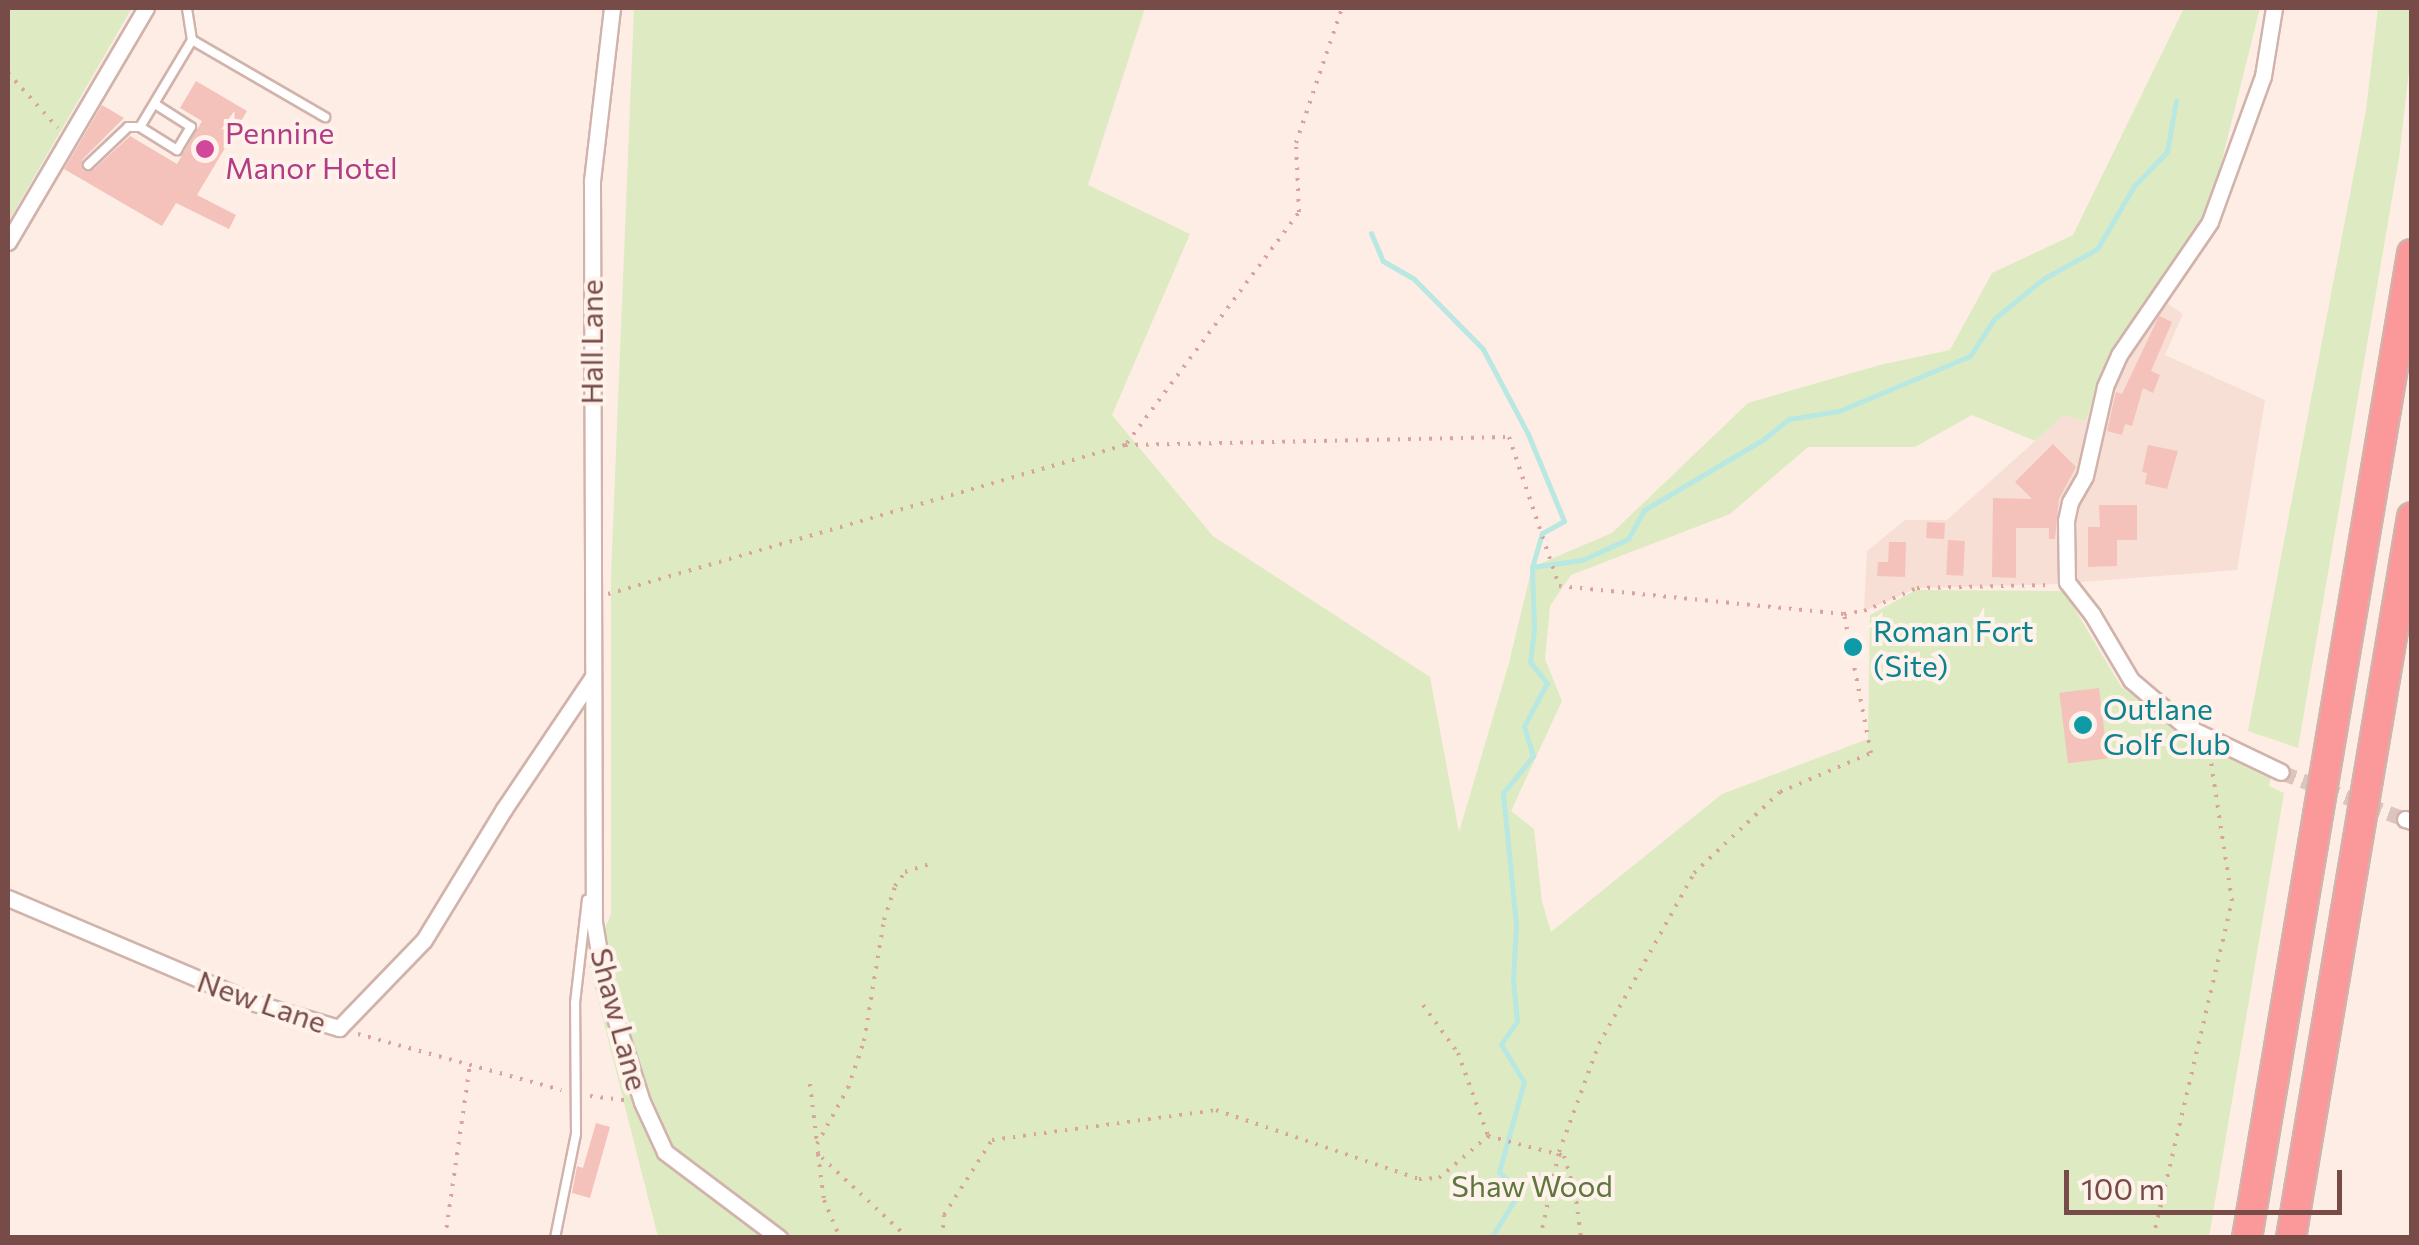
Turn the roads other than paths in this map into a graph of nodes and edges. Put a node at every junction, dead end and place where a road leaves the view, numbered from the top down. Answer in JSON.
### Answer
{"nodes":[{"id":1,"x":146,"y":8,"type":"edge"},
{"id":2,"x":187,"y":8,"type":"edge"},
{"id":3,"x":612,"y":8,"type":"edge"},
{"id":4,"x":2274,"y":8,"type":"edge"},
{"id":5,"x":192,"y":40,"type":"junction"},
{"id":6,"x":155,"y":104,"type":"junction"},
{"id":7,"x":324,"y":117,"type":"dead end"},
{"id":8,"x":140,"y":127,"type":"junction"},
{"id":9,"x":88,"y":165,"type":"dead end"},
{"id":10,"x":8,"y":242,"type":"edge"},
{"id":11,"x":2412,"y":254,"type":"edge"},
{"id":12,"x":2412,"y":517,"type":"edge"},
{"id":13,"x":592,"y":678,"type":"junction"},
{"id":14,"x":2281,"y":772,"type":"tunnel mouth"},
{"id":15,"x":592,"y":869,"type":"junction"},
{"id":16,"x":8,"y":898,"type":"edge"},
{"id":17,"x":555,"y":1238,"type":"edge"},
{"id":18,"x":779,"y":1238,"type":"edge"},
{"id":19,"x":2247,"y":1238,"type":"edge"},
{"id":20,"x":2291,"y":1238,"type":"edge"}],
"edges":[{"from":1,"to":10,"type":"street"},
{"from":2,"to":5,"type":"lane"},
{"from":3,"to":13,"type":"street","name":"Hall Lane"},
{"from":4,"to":14,"type":"street"},
{"from":5,"to":6,"type":"lane"},
{"from":5,"to":7,"type":"lane"},
{"from":6,"to":8,"type":"lane"},
{"from":6,"to":8,"type":"lane"},
{"from":8,"to":9,"type":"lane"},
{"from":11,"to":19,"type":"highway"},
{"from":12,"to":20,"type":"highway"},
{"from":13,"to":15,"type":"street","name":"Shaw Lane"},
{"from":13,"to":16,"type":"street","name":"New Lane"},
{"from":15,"to":17,"type":"lane"},
{"from":15,"to":18,"type":"street","name":"Shaw Lane"}]}
